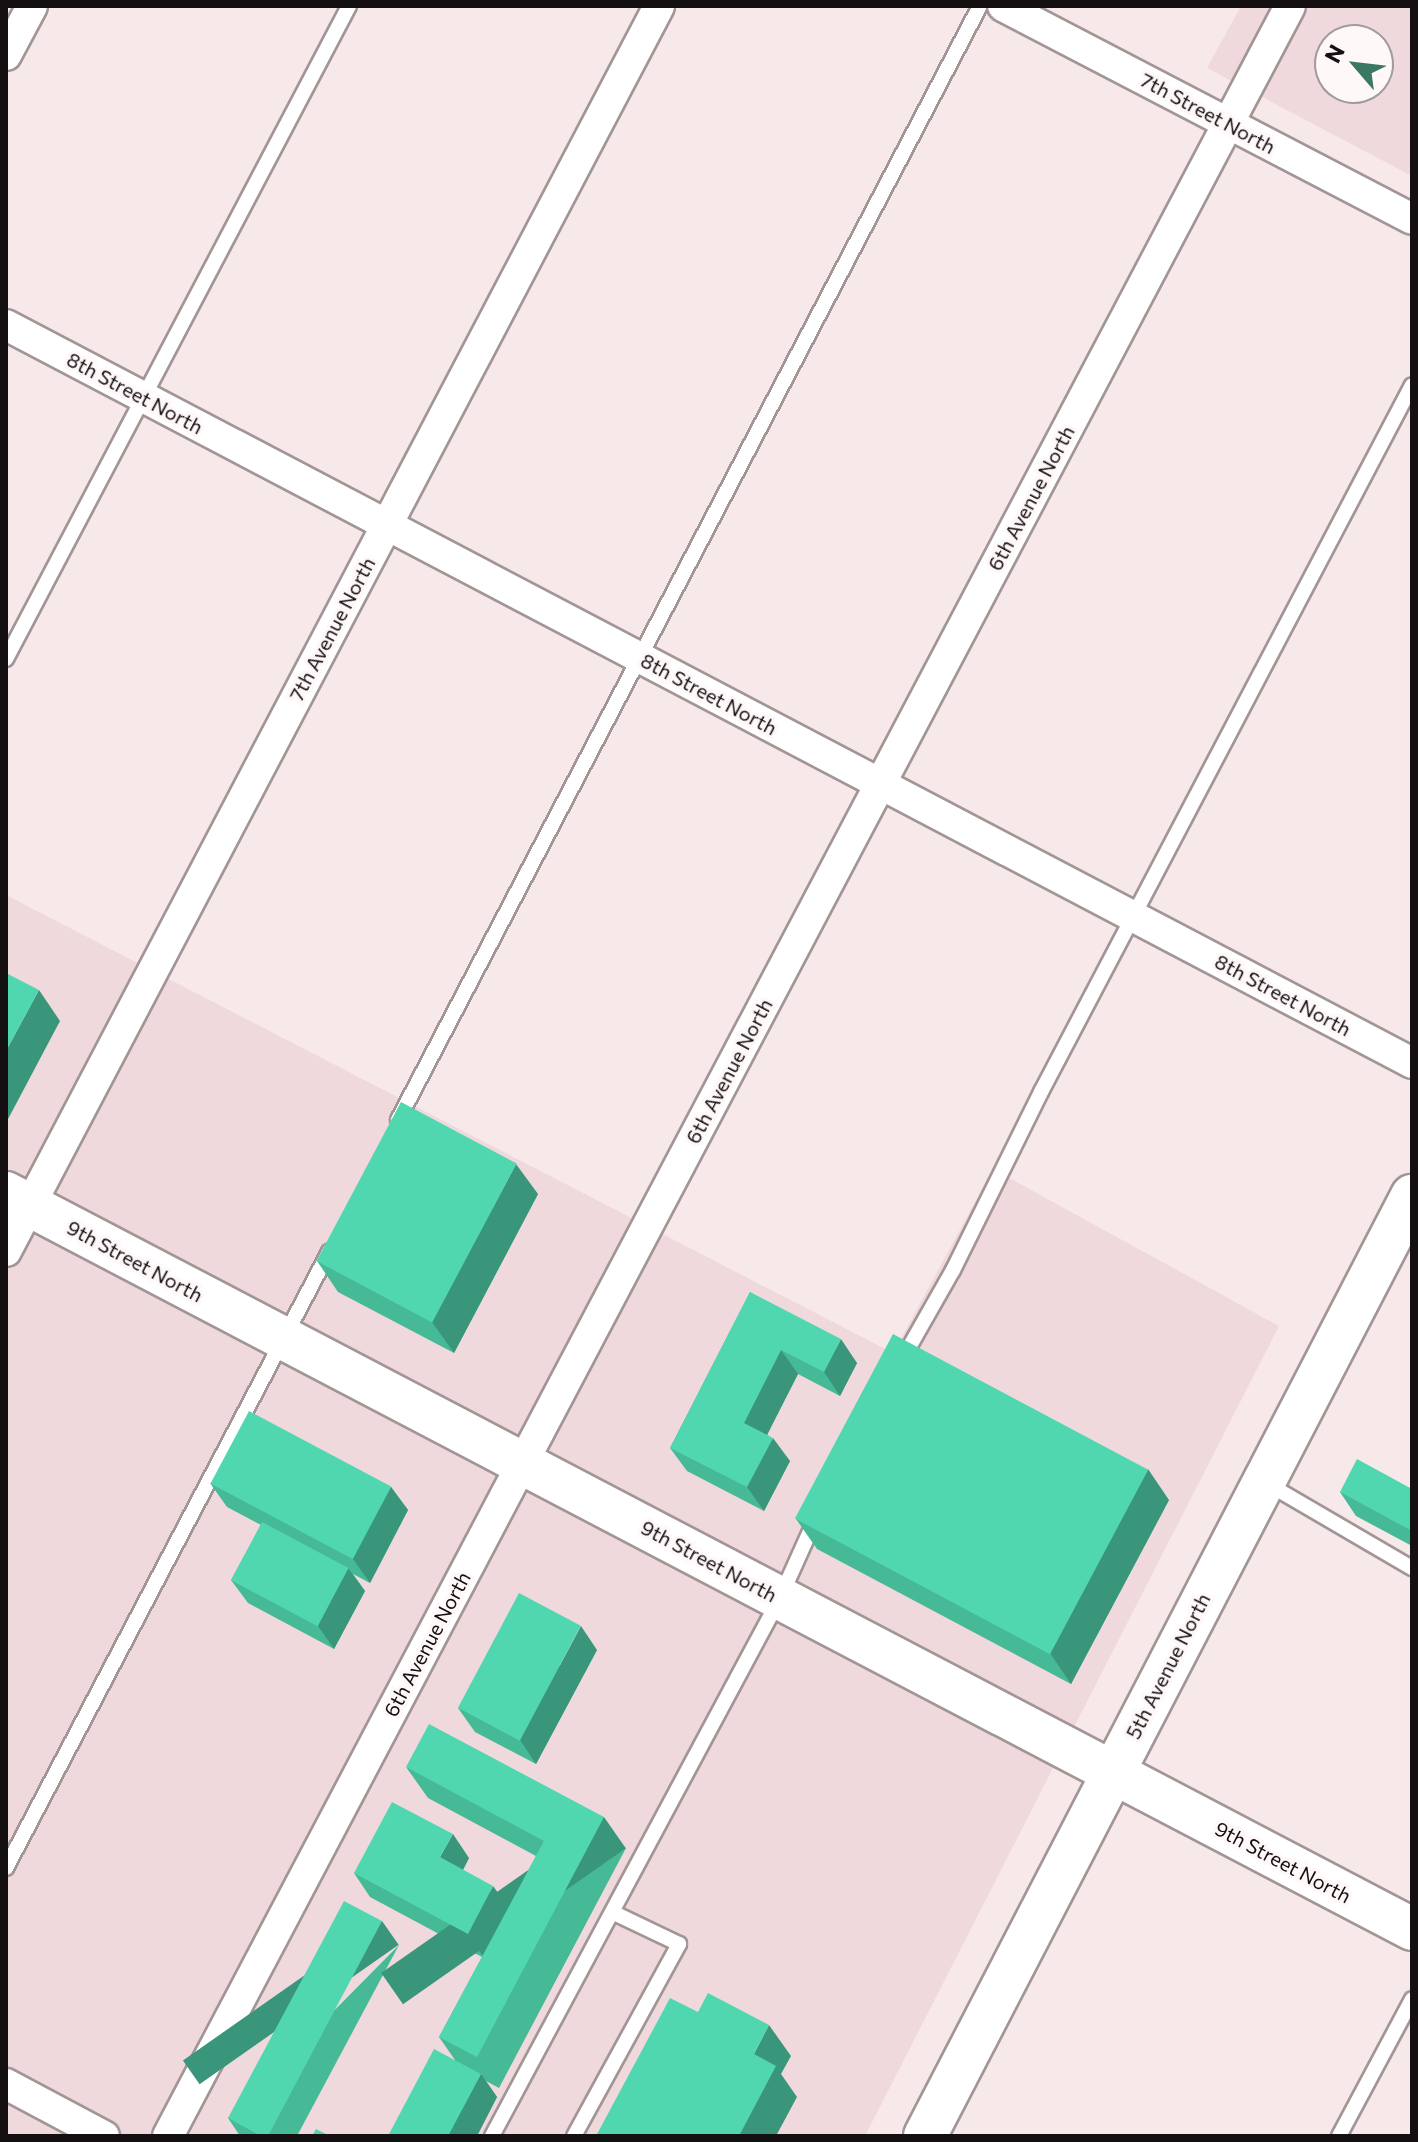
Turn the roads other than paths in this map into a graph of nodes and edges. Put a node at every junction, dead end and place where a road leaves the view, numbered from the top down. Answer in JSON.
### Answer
{"nodes":[{"id":1,"x":32,"y":6,"type":"edge"},
{"id":2,"x":349,"y":6,"type":"edge"},
{"id":3,"x":659,"y":6,"type":"edge"},
{"id":4,"x":980,"y":6,"type":"edge"},
{"id":5,"x":1003,"y":6,"type":"edge"},
{"id":6,"x":1290,"y":6,"type":"edge"},
{"id":7,"x":6,"y":55,"type":"edge"},
{"id":8,"x":1228,"y":123,"type":"junction"},
{"id":9,"x":1412,"y":219,"type":"edge"},
{"id":10,"x":6,"y":325,"type":"edge"},
{"id":11,"x":1412,"y":385,"type":"edge"},
{"id":12,"x":143,"y":397,"type":"junction"},
{"id":13,"x":387,"y":525,"type":"junction"},
{"id":14,"x":640,"y":658,"type":"junction"},
{"id":15,"x":6,"y":659,"type":"edge"},
{"id":16,"x":880,"y":784,"type":"junction"},
{"id":17,"x":1135,"y":918,"type":"junction"},
{"id":18,"x":1412,"y":1063,"type":"edge"},
{"id":19,"x":387,"y":1140,"type":"edge"},
{"id":20,"x":1412,"y":1196,"type":"edge"},
{"id":21,"x":18,"y":1199,"type":"edge"},
{"id":22,"x":335,"y":1239,"type":"edge"},
{"id":23,"x":6,"y":1251,"type":"edge"},
{"id":24,"x":283,"y":1338,"type":"junction"},
{"id":25,"x":893,"y":1376,"type":"edge"},
{"id":26,"x":522,"y":1463,"type":"junction"},
{"id":27,"x":1264,"y":1482,"type":"junction"},
{"id":28,"x":820,"y":1511,"type":"edge"},
{"id":29,"x":1412,"y":1568,"type":"edge"},
{"id":30,"x":780,"y":1598,"type":"junction"},
{"id":31,"x":1113,"y":1773,"type":"junction"},
{"id":32,"x":6,"y":1868,"type":"edge"},
{"id":33,"x":612,"y":1912,"type":"junction"},
{"id":34,"x":1412,"y":1929,"type":"edge"},
{"id":35,"x":1412,"y":1999,"type":"edge"},
{"id":36,"x":6,"y":2084,"type":"edge"},
{"id":37,"x":104,"y":2136,"type":"edge"},
{"id":38,"x":168,"y":2136,"type":"edge"},
{"id":39,"x":492,"y":2136,"type":"edge"},
{"id":40,"x":574,"y":2136,"type":"edge"},
{"id":41,"x":925,"y":2136,"type":"edge"},
{"id":42,"x":1339,"y":2136,"type":"edge"}],
"edges":[{"from":1,"to":7,"type":"street"},
{"from":2,"to":12,"type":"lane"},
{"from":3,"to":13,"type":"street","name":"7th Avenue North"},
{"from":4,"to":14,"type":"lane"},
{"from":5,"to":8,"type":"street","name":"7th Street North"},
{"from":6,"to":8,"type":"street","name":"6th Avenue North"},
{"from":8,"to":9,"type":"street","name":"7th Street North"},
{"from":8,"to":16,"type":"street","name":"6th Avenue North"},
{"from":10,"to":12,"type":"street","name":"8th Street North"},
{"from":11,"to":17,"type":"lane"},
{"from":12,"to":13,"type":"street","name":"8th Street North"},
{"from":12,"to":15,"type":"lane"},
{"from":13,"to":14,"type":"street","name":"8th Street North"},
{"from":13,"to":21,"type":"street","name":"7th Avenue North"},
{"from":14,"to":16,"type":"street","name":"8th Street North"},
{"from":14,"to":19,"type":"lane"},
{"from":16,"to":17,"type":"street","name":"8th Street North"},
{"from":16,"to":26,"type":"street","name":"6th Avenue North"},
{"from":17,"to":18,"type":"street","name":"8th Street North"},
{"from":17,"to":25,"type":"lane"},
{"from":20,"to":27,"type":"street","name":"5th Avenue North"},
{"from":21,"to":23,"type":"street","name":"7th Avenue North"},
{"from":21,"to":24,"type":"street","name":"9th Street North"},
{"from":22,"to":24,"type":"lane"},
{"from":24,"to":26,"type":"street","name":"9th Street North"},
{"from":24,"to":32,"type":"lane"},
{"from":26,"to":30,"type":"street","name":"9th Street North"},
{"from":26,"to":38,"type":"street","name":"6th Avenue North"},
{"from":27,"to":29,"type":"lane"},
{"from":27,"to":31,"type":"street","name":"5th Avenue North"},
{"from":28,"to":30,"type":"lane"},
{"from":30,"to":31,"type":"street","name":"9th Street North"},
{"from":30,"to":33,"type":"lane"},
{"from":31,"to":34,"type":"street","name":"9th Street North"},
{"from":31,"to":41,"type":"street","name":"5th Avenue North"},
{"from":33,"to":39,"type":"lane"},
{"from":33,"to":40,"type":"lane"},
{"from":35,"to":42,"type":"lane"},
{"from":36,"to":37,"type":"street"}]}
